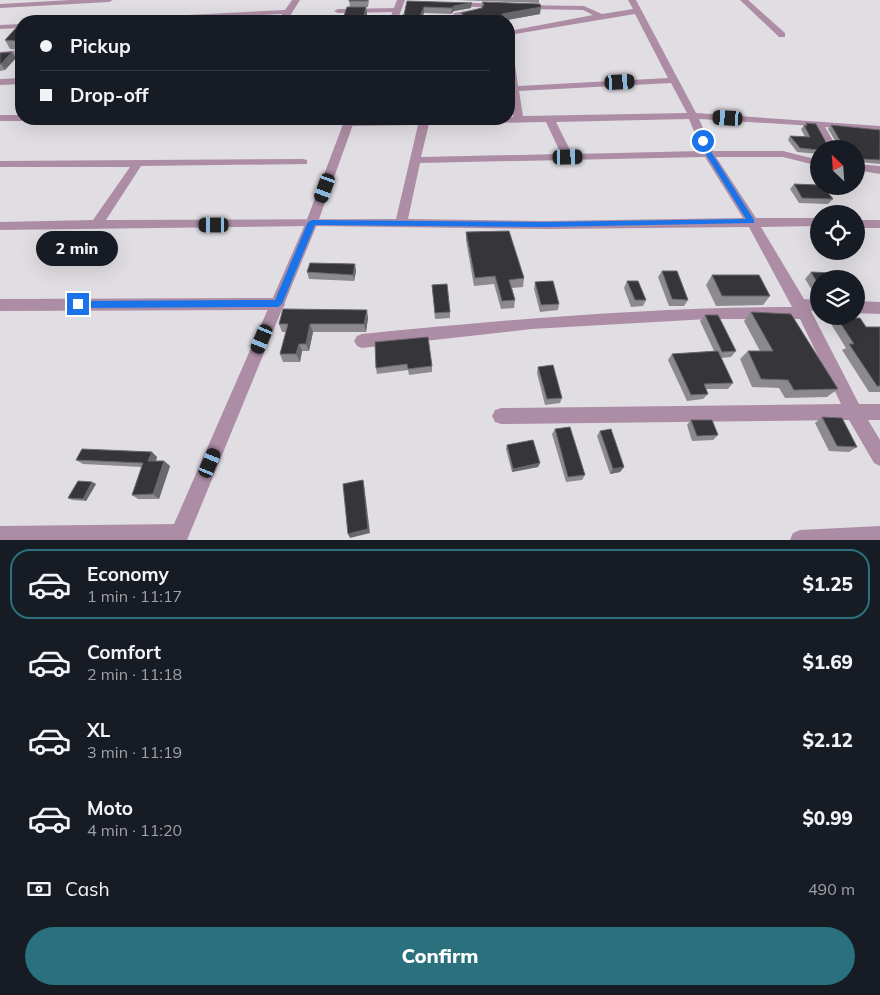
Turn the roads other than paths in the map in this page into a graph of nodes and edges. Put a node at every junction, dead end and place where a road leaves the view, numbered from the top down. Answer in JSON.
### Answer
{"nodes":[{"id":1,"x":109,"y":0,"type":"edge"},
{"id":2,"x":296,"y":0,"type":"edge"},
{"id":3,"x":744,"y":0,"type":"edge"},
{"id":4,"x":401,"y":1,"type":"edge"},
{"id":5,"x":410,"y":2,"type":"edge"},
{"id":6,"x":449,"y":4,"type":"edge"},
{"id":7,"x":459,"y":4,"type":"junction"},
{"id":8,"x":553,"y":4,"type":"edge"},
{"id":9,"x":0,"y":6,"type":"edge"},
{"id":10,"x":501,"y":6,"type":"junction"},
{"id":11,"x":510,"y":6,"type":"edge"},
{"id":12,"x":519,"y":6,"type":"edge"},
{"id":13,"x":635,"y":6,"type":"edge"},
{"id":14,"x":397,"y":10,"type":"junction"},
{"id":15,"x":338,"y":11,"type":"dead end"},
{"id":16,"x":287,"y":12,"type":"junction"},
{"id":17,"x":228,"y":15,"type":"edge"},
{"id":18,"x":286,"y":15,"type":"edge"},
{"id":19,"x":395,"y":15,"type":"edge"},
{"id":20,"x":457,"y":15,"type":"edge"},
{"id":21,"x":467,"y":15,"type":"edge"},
{"id":22,"x":601,"y":16,"type":"junction"},
{"id":23,"x":15,"y":26,"type":"edge"},
{"id":24,"x":0,"y":27,"type":"edge"},
{"id":25,"x":515,"y":32,"type":"edge"},
{"id":26,"x":782,"y":35,"type":"dead end"},
{"id":27,"x":15,"y":54,"type":"edge"},
{"id":28,"x":0,"y":55,"type":"edge"},
{"id":29,"x":673,"y":80,"type":"junction"},
{"id":30,"x":0,"y":82,"type":"edge"},
{"id":31,"x":15,"y":82,"type":"edge"},
{"id":32,"x":515,"y":89,"type":"edge"},
{"id":33,"x":515,"y":101,"type":"edge"},
{"id":34,"x":692,"y":116,"type":"junction"},
{"id":35,"x":0,"y":118,"type":"edge"},
{"id":36,"x":15,"y":118,"type":"edge"},
{"id":37,"x":515,"y":120,"type":"edge"},
{"id":38,"x":518,"y":120,"type":"junction"},
{"id":39,"x":550,"y":120,"type":"junction"},
{"id":40,"x":818,"y":123,"type":"junction"},
{"id":41,"x":348,"y":125,"type":"edge"},
{"id":42,"x":423,"y":125,"type":"edge"},
{"id":43,"x":880,"y":129,"type":"edge"},
{"id":44,"x":827,"y":140,"type":"edge"},
{"id":45,"x":708,"y":153,"type":"junction"},
{"id":46,"x":568,"y":157,"type":"junction"},
{"id":47,"x":415,"y":160,"type":"junction"},
{"id":48,"x":810,"y":161,"type":"edge"},
{"id":49,"x":303,"y":162,"type":"dead end"},
{"id":50,"x":138,"y":163,"type":"junction"},
{"id":51,"x":0,"y":164,"type":"edge"},
{"id":52,"x":865,"y":168,"type":"edge"},
{"id":53,"x":880,"y":170,"type":"edge"},
{"id":54,"x":312,"y":222,"type":"junction"},
{"id":55,"x":752,"y":222,"type":"junction"},
{"id":56,"x":810,"y":222,"type":"edge"},
{"id":57,"x":401,"y":224,"type":"junction"},
{"id":58,"x":865,"y":224,"type":"edge"},
{"id":59,"x":880,"y":224,"type":"edge"},
{"id":60,"x":96,"y":225,"type":"junction"},
{"id":61,"x":0,"y":226,"type":"edge"},
{"id":62,"x":278,"y":304,"type":"junction"},
{"id":63,"x":0,"y":305,"type":"edge"},
{"id":64,"x":865,"y":307,"type":"edge"},
{"id":65,"x":810,"y":308,"type":"edge"},
{"id":66,"x":880,"y":308,"type":"edge"},
{"id":67,"x":801,"y":309,"type":"junction"},
{"id":68,"x":362,"y":341,"type":"dead end"},
{"id":69,"x":854,"y":412,"type":"junction"},
{"id":70,"x":880,"y":412,"type":"edge"},
{"id":71,"x":501,"y":416,"type":"dead end"},
{"id":72,"x":880,"y":457,"type":"edge"},
{"id":73,"x":0,"y":536,"type":"edge"},
{"id":74,"x":880,"y":536,"type":"edge"},
{"id":75,"x":178,"y":537,"type":"edge"},
{"id":76,"x":800,"y":540,"type":"edge"}],
"edges":[{"from":1,"to":9,"type":"street"},
{"from":2,"to":16,"type":"street"},
{"from":3,"to":26,"type":"street"},
{"from":4,"to":5,"type":"street"},
{"from":4,"to":14,"type":"street"},
{"from":6,"to":7,"type":"street"},
{"from":7,"to":10,"type":"street"},
{"from":7,"to":20,"type":"street"},
{"from":8,"to":12,"type":"street"},
{"from":8,"to":22,"type":"street"},
{"from":10,"to":11,"type":"street"},
{"from":10,"to":21,"type":"street"},
{"from":13,"to":22,"type":"street"},
{"from":13,"to":29,"type":"street"},
{"from":14,"to":15,"type":"street"},
{"from":14,"to":19,"type":"street"},
{"from":16,"to":17,"type":"street"},
{"from":16,"to":18,"type":"street"},
{"from":22,"to":25,"type":"street"},
{"from":23,"to":24,"type":"street"},
{"from":27,"to":28,"type":"street"},
{"from":29,"to":32,"type":"street"},
{"from":29,"to":34,"type":"street"},
{"from":30,"to":31,"type":"street"},
{"from":33,"to":38,"type":"street"},
{"from":34,"to":39,"type":"street"},
{"from":34,"to":40,"type":"street"},
{"from":34,"to":45,"type":"street"},
{"from":35,"to":36,"type":"street"},
{"from":37,"to":38,"type":"street"},
{"from":38,"to":39,"type":"street"},
{"from":39,"to":46,"type":"street"},
{"from":40,"to":43,"type":"street"},
{"from":40,"to":44,"type":"street"},
{"from":41,"to":54,"type":"street"},
{"from":42,"to":47,"type":"street"},
{"from":45,"to":46,"type":"street"},
{"from":45,"to":48,"type":"street"},
{"from":45,"to":55,"type":"street"},
{"from":46,"to":47,"type":"street"},
{"from":47,"to":57,"type":"street"},
{"from":49,"to":50,"type":"street"},
{"from":50,"to":51,"type":"street"},
{"from":50,"to":60,"type":"street"},
{"from":52,"to":53,"type":"street"},
{"from":54,"to":57,"type":"street"},
{"from":54,"to":60,"type":"street"},
{"from":54,"to":62,"type":"street"},
{"from":55,"to":56,"type":"street"},
{"from":55,"to":57,"type":"street"},
{"from":55,"to":67,"type":"street"},
{"from":58,"to":59,"type":"street"},
{"from":60,"to":61,"type":"street"},
{"from":62,"to":63,"type":"street"},
{"from":62,"to":75,"type":"street"},
{"from":64,"to":66,"type":"street"},
{"from":65,"to":67,"type":"street"},
{"from":67,"to":68,"type":"street"},
{"from":67,"to":69,"type":"street"},
{"from":69,"to":70,"type":"street"},
{"from":69,"to":71,"type":"street"},
{"from":69,"to":72,"type":"street"},
{"from":73,"to":75,"type":"street"},
{"from":74,"to":76,"type":"street"}]}
